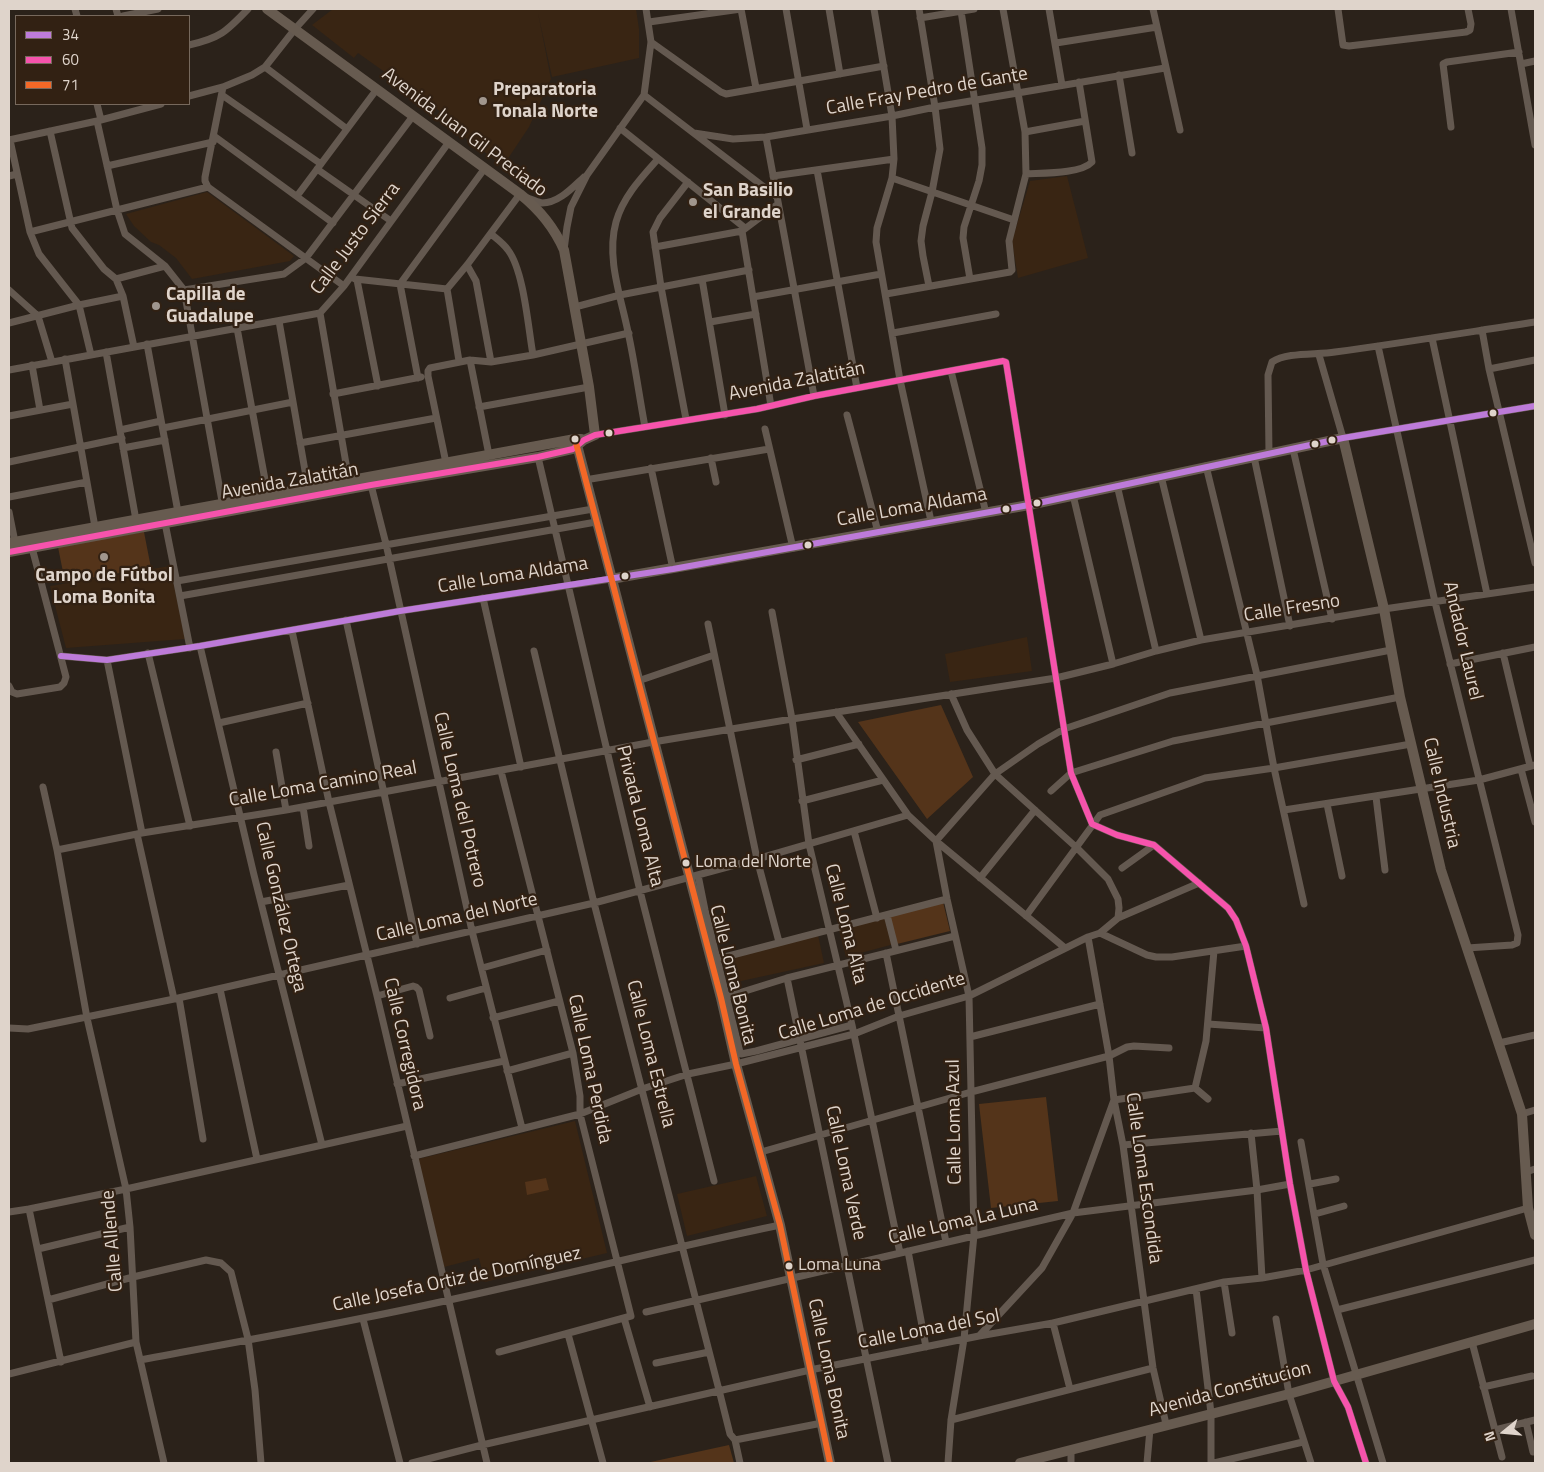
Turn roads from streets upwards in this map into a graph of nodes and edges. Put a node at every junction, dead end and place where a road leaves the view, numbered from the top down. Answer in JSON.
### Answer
{"nodes":[{"id":1,"x":158,"y":9,"type":"edge"},
{"id":2,"x":248,"y":9,"type":"edge"},
{"id":3,"x":267,"y":9,"type":"edge"},
{"id":4,"x":313,"y":9,"type":"edge"},
{"id":5,"x":646,"y":9,"type":"edge"},
{"id":6,"x":741,"y":9,"type":"edge"},
{"id":7,"x":786,"y":9,"type":"edge"},
{"id":8,"x":829,"y":9,"type":"edge"},
{"id":9,"x":874,"y":9,"type":"edge"},
{"id":10,"x":919,"y":9,"type":"edge"},
{"id":11,"x":974,"y":9,"type":"edge"},
{"id":12,"x":1003,"y":9,"type":"edge"},
{"id":13,"x":1049,"y":9,"type":"edge"},
{"id":14,"x":1153,"y":9,"type":"edge"},
{"id":15,"x":1338,"y":9,"type":"edge"},
{"id":16,"x":1468,"y":9,"type":"edge"},
{"id":17,"x":1510,"y":9,"type":"edge"},
{"id":18,"x":960,"y":11,"type":"junction"},
{"id":19,"x":128,"y":15,"type":"edge"},
{"id":20,"x":920,"y":18,"type":"junction"},
{"id":21,"x":649,"y":22,"type":"junction"},
{"id":22,"x":1157,"y":27,"type":"junction"},
{"id":23,"x":295,"y":29,"type":"junction"},
{"id":24,"x":651,"y":42,"type":"junction"},
{"id":25,"x":1056,"y":43,"type":"junction"},
{"id":26,"x":190,"y":45,"type":"edge"},
{"id":27,"x":1518,"y":52,"type":"junction"},
{"id":28,"x":1535,"y":61,"type":"edge"},
{"id":29,"x":1521,"y":64,"type":"junction"},
{"id":30,"x":884,"y":66,"type":"junction"},
{"id":31,"x":265,"y":67,"type":"junction"},
{"id":32,"x":1165,"y":68,"type":"junction"},
{"id":33,"x":840,"y":74,"type":"junction"},
{"id":34,"x":1119,"y":75,"type":"junction"},
{"id":35,"x":799,"y":80,"type":"junction"},
{"id":36,"x":1079,"y":82,"type":"junction"},
{"id":37,"x":1062,"y":85,"type":"junction"},
{"id":38,"x":756,"y":88,"type":"junction"},
{"id":39,"x":377,"y":89,"type":"junction"},
{"id":40,"x":223,"y":91,"type":"junction"},
{"id":41,"x":1018,"y":92,"type":"junction"},
{"id":42,"x":644,"y":95,"type":"junction"},
{"id":43,"x":190,"y":96,"type":"edge"},
{"id":44,"x":976,"y":100,"type":"junction"},
{"id":45,"x":97,"y":105,"type":"edge"},
{"id":46,"x":157,"y":105,"type":"edge"},
{"id":47,"x":935,"y":106,"type":"junction"},
{"id":48,"x":413,"y":116,"type":"junction"},
{"id":49,"x":892,"y":116,"type":"junction"},
{"id":50,"x":99,"y":120,"type":"junction"},
{"id":51,"x":1085,"y":121,"type":"junction"},
{"id":52,"x":1451,"y":127,"type":"dead end"},
{"id":53,"x":620,"y":128,"type":"junction"},
{"id":54,"x":347,"y":129,"type":"junction"},
{"id":55,"x":807,"y":129,"type":"junction"},
{"id":56,"x":1180,"y":130,"type":"dead end"},
{"id":57,"x":50,"y":131,"type":"junction"},
{"id":58,"x":1025,"y":132,"type":"junction"},
{"id":59,"x":694,"y":133,"type":"junction"},
{"id":60,"x":766,"y":137,"type":"junction"},
{"id":61,"x":213,"y":139,"type":"junction"},
{"id":62,"x":9,"y":140,"type":"edge"},
{"id":63,"x":449,"y":142,"type":"junction"},
{"id":64,"x":1535,"y":146,"type":"edge"},
{"id":65,"x":1132,"y":153,"type":"dead end"},
{"id":66,"x":658,"y":159,"type":"junction"},
{"id":67,"x":894,"y":159,"type":"junction"},
{"id":68,"x":107,"y":166,"type":"junction"},
{"id":69,"x":319,"y":166,"type":"junction"},
{"id":70,"x":485,"y":168,"type":"junction"},
{"id":71,"x":817,"y":170,"type":"junction"},
{"id":72,"x":17,"y":174,"type":"junction"},
{"id":73,"x":1026,"y":174,"type":"junction"},
{"id":74,"x":587,"y":175,"type":"junction"},
{"id":75,"x":9,"y":176,"type":"edge"},
{"id":76,"x":773,"y":176,"type":"junction"},
{"id":77,"x":892,"y":178,"type":"junction"},
{"id":78,"x":688,"y":182,"type":"junction"},
{"id":79,"x":207,"y":184,"type":"junction"},
{"id":80,"x":932,"y":192,"type":"junction"},
{"id":81,"x":354,"y":195,"type":"junction"},
{"id":82,"x":297,"y":196,"type":"junction"},
{"id":83,"x":522,"y":196,"type":"junction"},
{"id":84,"x":778,"y":201,"type":"junction"},
{"id":85,"x":972,"y":206,"type":"junction"},
{"id":86,"x":116,"y":210,"type":"junction"},
{"id":87,"x":1014,"y":220,"type":"junction"},
{"id":88,"x":70,"y":222,"type":"junction"},
{"id":89,"x":391,"y":222,"type":"junction"},
{"id":90,"x":334,"y":223,"type":"junction"},
{"id":91,"x":743,"y":230,"type":"junction"},
{"id":92,"x":30,"y":232,"type":"junction"},
{"id":93,"x":491,"y":234,"type":"junction"},
{"id":94,"x":655,"y":247,"type":"junction"},
{"id":95,"x":564,"y":250,"type":"junction"},
{"id":96,"x":306,"y":258,"type":"junction"},
{"id":97,"x":467,"y":265,"type":"junction"},
{"id":98,"x":165,"y":266,"type":"junction"},
{"id":99,"x":749,"y":270,"type":"junction"},
{"id":100,"x":881,"y":274,"type":"junction"},
{"id":101,"x":116,"y":279,"type":"junction"},
{"id":102,"x":354,"y":279,"type":"junction"},
{"id":103,"x":702,"y":279,"type":"junction"},
{"id":104,"x":970,"y":279,"type":"junction"},
{"id":105,"x":837,"y":282,"type":"junction"},
{"id":106,"x":400,"y":284,"type":"junction"},
{"id":107,"x":344,"y":286,"type":"junction"},
{"id":108,"x":929,"y":286,"type":"junction"},
{"id":109,"x":661,"y":287,"type":"junction"},
{"id":110,"x":447,"y":289,"type":"junction"},
{"id":111,"x":9,"y":290,"type":"edge"},
{"id":112,"x":184,"y":290,"type":"junction"},
{"id":113,"x":794,"y":290,"type":"junction"},
{"id":114,"x":886,"y":294,"type":"junction"},
{"id":115,"x":620,"y":295,"type":"junction"},
{"id":116,"x":123,"y":296,"type":"junction"},
{"id":117,"x":753,"y":297,"type":"junction"},
{"id":118,"x":79,"y":305,"type":"junction"},
{"id":119,"x":575,"y":307,"type":"junction"},
{"id":120,"x":320,"y":313,"type":"junction"},
{"id":121,"x":756,"y":314,"type":"junction"},
{"id":122,"x":996,"y":314,"type":"dead end"},
{"id":123,"x":38,"y":316,"type":"junction"},
{"id":124,"x":279,"y":321,"type":"junction"},
{"id":125,"x":710,"y":322,"type":"junction"},
{"id":126,"x":1535,"y":322,"type":"edge"},
{"id":127,"x":9,"y":323,"type":"edge"},
{"id":128,"x":237,"y":328,"type":"junction"},
{"id":129,"x":1482,"y":330,"type":"junction"},
{"id":130,"x":629,"y":333,"type":"junction"},
{"id":131,"x":893,"y":333,"type":"junction"},
{"id":132,"x":192,"y":336,"type":"junction"},
{"id":133,"x":1432,"y":338,"type":"junction"},
{"id":134,"x":147,"y":344,"type":"junction"},
{"id":135,"x":581,"y":344,"type":"junction"},
{"id":136,"x":1378,"y":346,"type":"junction"},
{"id":137,"x":134,"y":347,"type":"junction"},
{"id":138,"x":106,"y":352,"type":"junction"},
{"id":139,"x":91,"y":355,"type":"junction"},
{"id":140,"x":533,"y":355,"type":"junction"},
{"id":141,"x":1319,"y":355,"type":"junction"},
{"id":142,"x":64,"y":359,"type":"junction"},
{"id":143,"x":470,"y":360,"type":"junction"},
{"id":144,"x":1535,"y":360,"type":"edge"},
{"id":145,"x":458,"y":361,"type":"junction"},
{"id":146,"x":52,"y":362,"type":"junction"},
{"id":147,"x":491,"y":362,"type":"junction"},
{"id":148,"x":32,"y":365,"type":"junction"},
{"id":149,"x":1489,"y":369,"type":"junction"},
{"id":150,"x":9,"y":370,"type":"edge"},
{"id":151,"x":951,"y":371,"type":"junction"},
{"id":152,"x":428,"y":373,"type":"junction"},
{"id":153,"x":418,"y":378,"type":"junction"},
{"id":154,"x":900,"y":380,"type":"junction"},
{"id":155,"x":378,"y":386,"type":"junction"},
{"id":156,"x":589,"y":387,"type":"junction"},
{"id":157,"x":857,"y":388,"type":"junction"},
{"id":158,"x":334,"y":394,"type":"junction"},
{"id":159,"x":814,"y":396,"type":"junction"},
{"id":160,"x":293,"y":402,"type":"junction"},
{"id":161,"x":73,"y":404,"type":"junction"},
{"id":162,"x":771,"y":406,"type":"junction"},
{"id":163,"x":1535,"y":406,"type":"edge"},
{"id":164,"x":479,"y":407,"type":"junction"},
{"id":165,"x":757,"y":409,"type":"junction"},
{"id":166,"x":40,"y":410,"type":"junction"},
{"id":167,"x":252,"y":410,"type":"junction"},
{"id":168,"x":1500,"y":411,"type":"junction"},
{"id":169,"x":725,"y":415,"type":"junction"},
{"id":170,"x":9,"y":416,"type":"edge"},
{"id":171,"x":847,"y":416,"type":"dead end"},
{"id":172,"x":436,"y":418,"type":"junction"},
{"id":173,"x":686,"y":419,"type":"junction"},
{"id":174,"x":759,"y":419,"type":"dead end"},
{"id":175,"x":206,"y":420,"type":"junction"},
{"id":176,"x":1449,"y":420,"type":"junction"},
{"id":177,"x":162,"y":425,"type":"junction"},
{"id":178,"x":645,"y":427,"type":"junction"},
{"id":179,"x":765,"y":429,"type":"dead end"},
{"id":180,"x":1398,"y":429,"type":"junction"},
{"id":181,"x":120,"y":430,"type":"junction"},
{"id":182,"x":595,"y":435,"type":"junction"},
{"id":183,"x":341,"y":436,"type":"junction"},
{"id":184,"x":122,"y":438,"type":"junction"},
{"id":185,"x":1343,"y":438,"type":"junction"},
{"id":186,"x":165,"y":440,"type":"junction"},
{"id":187,"x":579,"y":442,"type":"junction"},
{"id":188,"x":300,"y":443,"type":"junction"},
{"id":189,"x":81,"y":447,"type":"junction"},
{"id":190,"x":123,"y":448,"type":"junction"},
{"id":191,"x":769,"y":448,"type":"junction"},
{"id":192,"x":1293,"y":449,"type":"junction"},
{"id":193,"x":1269,"y":454,"type":"junction"},
{"id":194,"x":489,"y":455,"type":"junction"},
{"id":195,"x":538,"y":457,"type":"junction"},
{"id":196,"x":711,"y":458,"type":"junction"},
{"id":197,"x":1254,"y":458,"type":"junction"},
{"id":198,"x":9,"y":462,"type":"edge"},
{"id":199,"x":446,"y":463,"type":"junction"},
{"id":200,"x":1206,"y":466,"type":"junction"},
{"id":201,"x":651,"y":468,"type":"junction"},
{"id":202,"x":1161,"y":476,"type":"junction"},
{"id":203,"x":585,"y":480,"type":"junction"},
{"id":204,"x":349,"y":481,"type":"junction"},
{"id":205,"x":370,"y":481,"type":"junction"},
{"id":206,"x":87,"y":482,"type":"junction"},
{"id":207,"x":716,"y":482,"type":"dead end"},
{"id":208,"x":1117,"y":485,"type":"junction"},
{"id":209,"x":308,"y":488,"type":"junction"},
{"id":210,"x":268,"y":496,"type":"junction"},
{"id":211,"x":1073,"y":496,"type":"junction"},
{"id":212,"x":9,"y":497,"type":"edge"},
{"id":213,"x":1029,"y":505,"type":"junction"},
{"id":214,"x":223,"y":508,"type":"junction"},
{"id":215,"x":592,"y":508,"type":"junction"},
{"id":216,"x":9,"y":512,"type":"edge"},
{"id":217,"x":178,"y":512,"type":"junction"},
{"id":218,"x":986,"y":513,"type":"junction"},
{"id":219,"x":552,"y":516,"type":"junction"},
{"id":220,"x":136,"y":520,"type":"junction"},
{"id":221,"x":931,"y":521,"type":"junction"},
{"id":222,"x":596,"y":522,"type":"junction"},
{"id":223,"x":165,"y":523,"type":"junction"},
{"id":224,"x":95,"y":527,"type":"junction"},
{"id":225,"x":555,"y":529,"type":"junction"},
{"id":226,"x":878,"y":532,"type":"junction"},
{"id":227,"x":12,"y":542,"type":"edge"},
{"id":228,"x":31,"y":543,"type":"junction"},
{"id":229,"x":386,"y":544,"type":"junction"},
{"id":230,"x":793,"y":548,"type":"junction"},
{"id":231,"x":9,"y":552,"type":"edge"},
{"id":232,"x":389,"y":559,"type":"junction"},
{"id":233,"x":1535,"y":563,"type":"edge"},
{"id":234,"x":673,"y":569,"type":"junction"},
{"id":235,"x":611,"y":579,"type":"junction"},
{"id":236,"x":176,"y":581,"type":"junction"},
{"id":237,"x":569,"y":585,"type":"junction"},
{"id":238,"x":1535,"y":587,"type":"edge"},
{"id":239,"x":1487,"y":594,"type":"junction"},
{"id":240,"x":180,"y":596,"type":"junction"},
{"id":241,"x":482,"y":598,"type":"junction"},
{"id":242,"x":1435,"y":602,"type":"junction"},
{"id":243,"x":1384,"y":609,"type":"junction"},
{"id":244,"x":400,"y":611,"type":"junction"},
{"id":245,"x":772,"y":612,"type":"dead end"},
{"id":246,"x":1332,"y":619,"type":"junction"},
{"id":247,"x":346,"y":620,"type":"junction"},
{"id":248,"x":708,"y":624,"type":"dead end"},
{"id":249,"x":1290,"y":626,"type":"junction"},
{"id":250,"x":292,"y":631,"type":"junction"},
{"id":251,"x":1246,"y":632,"type":"junction"},
{"id":252,"x":1201,"y":640,"type":"junction"},
{"id":253,"x":200,"y":646,"type":"junction"},
{"id":254,"x":1535,"y":647,"type":"edge"},
{"id":255,"x":190,"y":648,"type":"junction"},
{"id":256,"x":1391,"y":650,"type":"junction"},
{"id":257,"x":534,"y":651,"type":"dead end"},
{"id":258,"x":1156,"y":651,"type":"junction"},
{"id":259,"x":148,"y":653,"type":"junction"},
{"id":260,"x":1503,"y":653,"type":"junction"},
{"id":261,"x":714,"y":655,"type":"junction"},
{"id":262,"x":61,"y":656,"type":"junction"},
{"id":263,"x":107,"y":660,"type":"junction"},
{"id":264,"x":1113,"y":664,"type":"junction"},
{"id":265,"x":1450,"y":664,"type":"junction"},
{"id":266,"x":1257,"y":675,"type":"junction"},
{"id":267,"x":1056,"y":678,"type":"junction"},
{"id":268,"x":638,"y":681,"type":"junction"},
{"id":269,"x":9,"y":686,"type":"edge"},
{"id":270,"x":951,"y":694,"type":"junction"},
{"id":271,"x":1400,"y":697,"type":"junction"},
{"id":272,"x":308,"y":703,"type":"junction"},
{"id":273,"x":836,"y":712,"type":"junction"},
{"id":274,"x":792,"y":718,"type":"junction"},
{"id":275,"x":1266,"y":722,"type":"junction"},
{"id":276,"x":219,"y":723,"type":"junction"},
{"id":277,"x":1064,"y":729,"type":"junction"},
{"id":278,"x":731,"y":730,"type":"junction"},
{"id":279,"x":653,"y":742,"type":"junction"},
{"id":280,"x":859,"y":744,"type":"junction"},
{"id":281,"x":1411,"y":744,"type":"junction"},
{"id":282,"x":606,"y":750,"type":"junction"},
{"id":283,"x":276,"y":752,"type":"dead end"},
{"id":284,"x":560,"y":760,"type":"junction"},
{"id":285,"x":796,"y":760,"type":"junction"},
{"id":286,"x":521,"y":766,"type":"junction"},
{"id":287,"x":1533,"y":766,"type":"edge"},
{"id":288,"x":1274,"y":768,"type":"junction"},
{"id":289,"x":1521,"y":769,"type":"junction"},
{"id":290,"x":500,"y":770,"type":"junction"},
{"id":291,"x":1071,"y":773,"type":"junction"},
{"id":292,"x":995,"y":774,"type":"junction"},
{"id":293,"x":884,"y":780,"type":"junction"},
{"id":294,"x":1479,"y":780,"type":"junction"},
{"id":295,"x":438,"y":781,"type":"junction"},
{"id":296,"x":43,"y":786,"type":"dead end"},
{"id":297,"x":1422,"y":788,"type":"junction"},
{"id":298,"x":1051,"y":791,"type":"dead end"},
{"id":299,"x":382,"y":792,"type":"junction"},
{"id":300,"x":1376,"y":797,"type":"junction"},
{"id":301,"x":802,"y":801,"type":"junction"},
{"id":302,"x":329,"y":802,"type":"junction"},
{"id":303,"x":1327,"y":804,"type":"junction"},
{"id":304,"x":303,"y":807,"type":"junction"},
{"id":305,"x":286,"y":810,"type":"junction"},
{"id":306,"x":1036,"y":810,"type":"junction"},
{"id":307,"x":1284,"y":810,"type":"junction"},
{"id":308,"x":908,"y":816,"type":"junction"},
{"id":309,"x":241,"y":817,"type":"junction"},
{"id":310,"x":1535,"y":822,"type":"edge"},
{"id":311,"x":1092,"y":824,"type":"junction"},
{"id":312,"x":190,"y":826,"type":"junction"},
{"id":313,"x":854,"y":831,"type":"junction"},
{"id":314,"x":140,"y":834,"type":"junction"},
{"id":315,"x":936,"y":841,"type":"junction"},
{"id":316,"x":809,"y":844,"type":"junction"},
{"id":317,"x":1154,"y":845,"type":"junction"},
{"id":318,"x":309,"y":846,"type":"dead end"},
{"id":319,"x":1077,"y":848,"type":"junction"},
{"id":320,"x":57,"y":850,"type":"junction"},
{"id":321,"x":757,"y":859,"type":"junction"},
{"id":322,"x":1122,"y":868,"type":"dead end"},
{"id":323,"x":1385,"y":870,"type":"dead end"},
{"id":324,"x":694,"y":876,"type":"junction"},
{"id":325,"x":1342,"y":876,"type":"dead end"},
{"id":326,"x":980,"y":878,"type":"junction"},
{"id":327,"x":1199,"y":883,"type":"junction"},
{"id":328,"x":349,"y":885,"type":"junction"},
{"id":329,"x":640,"y":890,"type":"junction"},
{"id":330,"x":947,"y":899,"type":"junction"},
{"id":331,"x":261,"y":902,"type":"junction"},
{"id":332,"x":594,"y":903,"type":"junction"},
{"id":333,"x":1304,"y":904,"type":"dead end"},
{"id":334,"x":888,"y":915,"type":"junction"},
{"id":335,"x":538,"y":916,"type":"junction"},
{"id":336,"x":1026,"y":916,"type":"junction"},
{"id":337,"x":876,"y":918,"type":"junction"},
{"id":338,"x":1118,"y":918,"type":"junction"},
{"id":339,"x":830,"y":930,"type":"junction"},
{"id":340,"x":472,"y":931,"type":"junction"},
{"id":341,"x":1100,"y":933,"type":"junction"},
{"id":342,"x":955,"y":936,"type":"junction"},
{"id":343,"x":1088,"y":937,"type":"junction"},
{"id":344,"x":779,"y":942,"type":"junction"},
{"id":345,"x":416,"y":944,"type":"junction"},
{"id":346,"x":1246,"y":946,"type":"junction"},
{"id":347,"x":1065,"y":948,"type":"junction"},
{"id":348,"x":1468,"y":948,"type":"junction"},
{"id":349,"x":546,"y":950,"type":"junction"},
{"id":350,"x":896,"y":950,"type":"junction"},
{"id":351,"x":1214,"y":951,"type":"junction"},
{"id":352,"x":886,"y":953,"type":"junction"},
{"id":353,"x":366,"y":955,"type":"junction"},
{"id":354,"x":717,"y":959,"type":"junction"},
{"id":355,"x":839,"y":966,"type":"junction"},
{"id":356,"x":482,"y":968,"type":"junction"},
{"id":357,"x":279,"y":974,"type":"junction"},
{"id":358,"x":787,"y":978,"type":"junction"},
{"id":359,"x":486,"y":988,"type":"junction"},
{"id":360,"x":220,"y":989,"type":"junction"},
{"id":361,"x":377,"y":996,"type":"junction"},
{"id":362,"x":969,"y":996,"type":"junction"},
{"id":363,"x":726,"y":997,"type":"junction"},
{"id":364,"x":450,"y":998,"type":"dead end"},
{"id":365,"x":177,"y":999,"type":"junction"},
{"id":366,"x":559,"y":1001,"type":"junction"},
{"id":367,"x":1100,"y":1004,"type":"junction"},
{"id":368,"x":899,"y":1016,"type":"junction"},
{"id":369,"x":87,"y":1018,"type":"junction"},
{"id":370,"x":493,"y":1018,"type":"junction"},
{"id":371,"x":1208,"y":1024,"type":"junction"},
{"id":372,"x":852,"y":1025,"type":"junction"},
{"id":373,"x":9,"y":1028,"type":"edge"},
{"id":374,"x":1266,"y":1028,"type":"junction"},
{"id":375,"x":854,"y":1034,"type":"junction"},
{"id":376,"x":1535,"y":1035,"type":"edge"},
{"id":377,"x":430,"y":1036,"type":"dead end"},
{"id":378,"x":970,"y":1037,"type":"junction"},
{"id":379,"x":800,"y":1038,"type":"junction"},
{"id":380,"x":1499,"y":1043,"type":"junction"},
{"id":381,"x":802,"y":1047,"type":"junction"},
{"id":382,"x":1169,"y":1048,"type":"dead end"},
{"id":383,"x":573,"y":1054,"type":"junction"},
{"id":384,"x":1109,"y":1056,"type":"junction"},
{"id":385,"x":504,"y":1061,"type":"junction"},
{"id":386,"x":736,"y":1064,"type":"junction"},
{"id":387,"x":507,"y":1071,"type":"junction"},
{"id":388,"x":688,"y":1074,"type":"junction"},
{"id":389,"x":397,"y":1084,"type":"junction"},
{"id":390,"x":1195,"y":1088,"type":"junction"},
{"id":391,"x":642,"y":1089,"type":"junction"},
{"id":392,"x":971,"y":1092,"type":"junction"},
{"id":393,"x":1208,"y":1099,"type":"dead end"},
{"id":394,"x":1114,"y":1100,"type":"junction"},
{"id":395,"x":918,"y":1107,"type":"junction"},
{"id":396,"x":1535,"y":1110,"type":"edge"},
{"id":397,"x":580,"y":1114,"type":"junction"},
{"id":398,"x":1522,"y":1114,"type":"junction"},
{"id":399,"x":873,"y":1120,"type":"junction"},
{"id":400,"x":407,"y":1126,"type":"junction"},
{"id":401,"x":522,"y":1128,"type":"junction"},
{"id":402,"x":1282,"y":1131,"type":"junction"},
{"id":403,"x":1251,"y":1134,"type":"junction"},
{"id":404,"x":820,"y":1135,"type":"junction"},
{"id":405,"x":203,"y":1139,"type":"dead end"},
{"id":406,"x":1301,"y":1142,"type":"dead end"},
{"id":407,"x":322,"y":1145,"type":"junction"},
{"id":408,"x":1123,"y":1145,"type":"junction"},
{"id":409,"x":761,"y":1152,"type":"junction"},
{"id":410,"x":414,"y":1156,"type":"junction"},
{"id":411,"x":258,"y":1159,"type":"junction"},
{"id":412,"x":1531,"y":1170,"type":"edge"},
{"id":413,"x":1336,"y":1179,"type":"dead end"},
{"id":414,"x":714,"y":1180,"type":"dead end"},
{"id":415,"x":1290,"y":1184,"type":"junction"},
{"id":416,"x":1310,"y":1184,"type":"junction"},
{"id":417,"x":126,"y":1189,"type":"junction"},
{"id":418,"x":1257,"y":1190,"type":"junction"},
{"id":419,"x":1344,"y":1206,"type":"dead end"},
{"id":420,"x":1131,"y":1207,"type":"junction"},
{"id":421,"x":1528,"y":1208,"type":"junction"},
{"id":422,"x":30,"y":1209,"type":"junction"},
{"id":423,"x":9,"y":1212,"type":"edge"},
{"id":424,"x":1073,"y":1213,"type":"junction"},
{"id":425,"x":1314,"y":1214,"type":"junction"},
{"id":426,"x":780,"y":1225,"type":"junction"},
{"id":427,"x":130,"y":1227,"type":"junction"},
{"id":428,"x":1535,"y":1230,"type":"edge"},
{"id":429,"x":974,"y":1236,"type":"junction"},
{"id":430,"x":946,"y":1242,"type":"junction"},
{"id":431,"x":682,"y":1246,"type":"junction"},
{"id":432,"x":38,"y":1249,"type":"junction"},
{"id":433,"x":904,"y":1252,"type":"junction"},
{"id":434,"x":1535,"y":1260,"type":"edge"},
{"id":435,"x":616,"y":1262,"type":"junction"},
{"id":436,"x":1323,"y":1264,"type":"junction"},
{"id":437,"x":847,"y":1265,"type":"junction"},
{"id":438,"x":1306,"y":1270,"type":"junction"},
{"id":439,"x":133,"y":1276,"type":"junction"},
{"id":440,"x":1262,"y":1278,"type":"junction"},
{"id":441,"x":792,"y":1279,"type":"junction"},
{"id":442,"x":1224,"y":1282,"type":"junction"},
{"id":443,"x":1196,"y":1288,"type":"junction"},
{"id":444,"x":48,"y":1300,"type":"junction"},
{"id":445,"x":447,"y":1300,"type":"junction"},
{"id":446,"x":697,"y":1301,"type":"junction"},
{"id":447,"x":1144,"y":1302,"type":"junction"},
{"id":448,"x":1337,"y":1310,"type":"junction"},
{"id":449,"x":646,"y":1312,"type":"dead end"},
{"id":450,"x":627,"y":1317,"type":"junction"},
{"id":451,"x":363,"y":1319,"type":"junction"},
{"id":452,"x":1276,"y":1319,"type":"dead end"},
{"id":453,"x":1053,"y":1323,"type":"junction"},
{"id":454,"x":1535,"y":1324,"type":"edge"},
{"id":455,"x":1232,"y":1333,"type":"dead end"},
{"id":456,"x":568,"y":1334,"type":"junction"},
{"id":457,"x":979,"y":1336,"type":"junction"},
{"id":458,"x":248,"y":1339,"type":"junction"},
{"id":459,"x":964,"y":1339,"type":"junction"},
{"id":460,"x":136,"y":1342,"type":"junction"},
{"id":461,"x":1472,"y":1342,"type":"junction"},
{"id":462,"x":926,"y":1347,"type":"junction"},
{"id":463,"x":498,"y":1352,"type":"dead end"},
{"id":464,"x":709,"y":1352,"type":"junction"},
{"id":465,"x":866,"y":1359,"type":"junction"},
{"id":466,"x":140,"y":1360,"type":"junction"},
{"id":467,"x":61,"y":1362,"type":"junction"},
{"id":468,"x":656,"y":1363,"type":"dead end"},
{"id":469,"x":1153,"y":1368,"type":"junction"},
{"id":470,"x":810,"y":1370,"type":"junction"},
{"id":471,"x":9,"y":1374,"type":"edge"},
{"id":472,"x":1356,"y":1375,"type":"junction"},
{"id":473,"x":1532,"y":1376,"type":"dead end"},
{"id":474,"x":1334,"y":1380,"type":"junction"},
{"id":475,"x":1484,"y":1387,"type":"junction"},
{"id":476,"x":1070,"y":1389,"type":"junction"},
{"id":477,"x":718,"y":1390,"type":"junction"},
{"id":478,"x":1289,"y":1394,"type":"junction"},
{"id":479,"x":650,"y":1407,"type":"junction"},
{"id":480,"x":1211,"y":1413,"type":"junction"},
{"id":481,"x":592,"y":1420,"type":"junction"},
{"id":482,"x":952,"y":1420,"type":"junction"},
{"id":483,"x":1535,"y":1420,"type":"edge"},
{"id":484,"x":1526,"y":1422,"type":"junction"},
{"id":485,"x":822,"y":1423,"type":"junction"},
{"id":486,"x":1166,"y":1424,"type":"junction"},
{"id":487,"x":1150,"y":1428,"type":"junction"},
{"id":488,"x":1495,"y":1430,"type":"junction"},
{"id":489,"x":735,"y":1440,"type":"junction"},
{"id":490,"x":1303,"y":1442,"type":"junction"},
{"id":491,"x":482,"y":1445,"type":"junction"},
{"id":492,"x":1071,"y":1450,"type":"junction"},
{"id":493,"x":1533,"y":1452,"type":"dead end"},
{"id":494,"x":1502,"y":1457,"type":"dead end"},
{"id":495,"x":164,"y":1463,"type":"edge"},
{"id":496,"x":261,"y":1463,"type":"edge"},
{"id":497,"x":400,"y":1463,"type":"edge"},
{"id":498,"x":412,"y":1463,"type":"edge"},
{"id":499,"x":486,"y":1463,"type":"edge"},
{"id":500,"x":603,"y":1463,"type":"edge"},
{"id":501,"x":740,"y":1463,"type":"edge"},
{"id":502,"x":830,"y":1463,"type":"edge"},
{"id":503,"x":888,"y":1463,"type":"edge"},
{"id":504,"x":948,"y":1463,"type":"edge"},
{"id":505,"x":1020,"y":1463,"type":"edge"},
{"id":506,"x":1071,"y":1463,"type":"edge"},
{"id":507,"x":1147,"y":1463,"type":"edge"},
{"id":508,"x":1212,"y":1463,"type":"edge"},
{"id":509,"x":1311,"y":1463,"type":"edge"},
{"id":510,"x":1366,"y":1463,"type":"edge"},
{"id":511,"x":1383,"y":1463,"type":"edge"}],
"edges":[{"from":1,"to":19,"type":"street"},
{"from":2,"to":26,"type":"street"},
{"from":3,"to":23,"type":"street","name":"Avenida Juan Gil Preciado"},
{"from":4,"to":23,"type":"street"},
{"from":5,"to":21,"type":"street"},
{"from":6,"to":21,"type":"street"},
{"from":6,"to":38,"type":"street"},
{"from":7,"to":35,"type":"street"},
{"from":8,"to":33,"type":"street"},
{"from":9,"to":30,"type":"street"},
{"from":10,"to":20,"type":"street"},
{"from":11,"to":18,"type":"street"},
{"from":12,"to":41,"type":"street"},
{"from":13,"to":25,"type":"street"},
{"from":14,"to":22,"type":"street"},
{"from":15,"to":16,"type":"street"},
{"from":17,"to":27,"type":"street"},
{"from":18,"to":20,"type":"street"},
{"from":18,"to":44,"type":"street"},
{"from":20,"to":47,"type":"street"},
{"from":21,"to":24,"type":"street"},
{"from":22,"to":25,"type":"street"},
{"from":22,"to":32,"type":"street"},
{"from":23,"to":31,"type":"street"},
{"from":23,"to":39,"type":"street","name":"Avenida Juan Gil Preciado"},
{"from":24,"to":38,"type":"street"},
{"from":24,"to":42,"type":"street"},
{"from":25,"to":37,"type":"street"},
{"from":27,"to":29,"type":"street"},
{"from":27,"to":52,"type":"street"},
{"from":28,"to":29,"type":"street"},
{"from":29,"to":64,"type":"street"},
{"from":30,"to":33,"type":"street"},
{"from":30,"to":49,"type":"street"},
{"from":31,"to":40,"type":"street"},
{"from":31,"to":54,"type":"street"},
{"from":32,"to":34,"type":"street","name":"Calle Fray Pedro de Gante"},
{"from":32,"to":56,"type":"street"},
{"from":33,"to":35,"type":"street"},
{"from":34,"to":36,"type":"street","name":"Calle Fray Pedro de Gante"},
{"from":34,"to":65,"type":"street"},
{"from":35,"to":38,"type":"street"},
{"from":35,"to":55,"type":"street"},
{"from":36,"to":37,"type":"street","name":"Calle Fray Pedro de Gante"},
{"from":36,"to":51,"type":"street"},
{"from":37,"to":41,"type":"street","name":"Calle Fray Pedro de Gante"},
{"from":39,"to":48,"type":"street","name":"Avenida Juan Gil Preciado"},
{"from":39,"to":54,"type":"street"},
{"from":40,"to":43,"type":"street"},
{"from":40,"to":61,"type":"street"},
{"from":40,"to":69,"type":"street"},
{"from":41,"to":44,"type":"street","name":"Calle Fray Pedro de Gante"},
{"from":41,"to":58,"type":"street"},
{"from":42,"to":53,"type":"street"},
{"from":42,"to":59,"type":"street"},
{"from":44,"to":47,"type":"street","name":"Calle Fray Pedro de Gante"},
{"from":44,"to":85,"type":"street"},
{"from":45,"to":50,"type":"street"},
{"from":46,"to":50,"type":"street"},
{"from":47,"to":49,"type":"street","name":"Calle Fray Pedro de Gante"},
{"from":47,"to":80,"type":"street"},
{"from":48,"to":63,"type":"street","name":"Avenida Juan Gil Preciado"},
{"from":48,"to":81,"type":"street"},
{"from":49,"to":55,"type":"street","name":"Calle Fray Pedro de Gante"},
{"from":49,"to":67,"type":"street"},
{"from":50,"to":57,"type":"street"},
{"from":50,"to":68,"type":"street"},
{"from":51,"to":58,"type":"street"},
{"from":51,"to":73,"type":"street"},
{"from":53,"to":66,"type":"street"},
{"from":53,"to":74,"type":"street"},
{"from":54,"to":69,"type":"street"},
{"from":55,"to":60,"type":"street","name":"Calle Fray Pedro de Gante"},
{"from":57,"to":62,"type":"street"},
{"from":57,"to":88,"type":"street"},
{"from":58,"to":73,"type":"street"},
{"from":59,"to":60,"type":"street","name":"Calle Fray Pedro de Gante"},
{"from":59,"to":84,"type":"street"},
{"from":60,"to":76,"type":"street"},
{"from":61,"to":68,"type":"street"},
{"from":61,"to":79,"type":"street"},
{"from":61,"to":82,"type":"street"},
{"from":62,"to":72,"type":"street"},
{"from":63,"to":70,"type":"street","name":"Avenida Juan Gil Preciado"},
{"from":63,"to":89,"type":"street","name":"Calle Justo Sierra"},
{"from":66,"to":78,"type":"street"},
{"from":66,"to":115,"type":"street"},
{"from":67,"to":71,"type":"street"},
{"from":67,"to":77,"type":"street"},
{"from":68,"to":86,"type":"street"},
{"from":69,"to":81,"type":"street"},
{"from":69,"to":82,"type":"street"},
{"from":70,"to":83,"type":"street","name":"Avenida Juan Gil Preciado"},
{"from":70,"to":106,"type":"street"},
{"from":71,"to":76,"type":"street"},
{"from":71,"to":105,"type":"street"},
{"from":72,"to":75,"type":"street"},
{"from":72,"to":92,"type":"street"},
{"from":73,"to":87,"type":"street"},
{"from":74,"to":83,"type":"street"},
{"from":74,"to":95,"type":"street"},
{"from":76,"to":84,"type":"street"},
{"from":77,"to":80,"type":"street"},
{"from":77,"to":100,"type":"street"},
{"from":78,"to":91,"type":"street"},
{"from":78,"to":94,"type":"street"},
{"from":79,"to":86,"type":"street"},
{"from":79,"to":96,"type":"street"},
{"from":80,"to":85,"type":"street"},
{"from":80,"to":108,"type":"street"},
{"from":81,"to":89,"type":"street"},
{"from":81,"to":90,"type":"street"},
{"from":82,"to":90,"type":"street"},
{"from":83,"to":93,"type":"street"},
{"from":83,"to":95,"type":"street","name":"Avenida Juan Gil Preciado"},
{"from":84,"to":91,"type":"street"},
{"from":84,"to":113,"type":"street"},
{"from":85,"to":87,"type":"street"},
{"from":85,"to":104,"type":"street"},
{"from":86,"to":88,"type":"street"},
{"from":86,"to":98,"type":"street"},
{"from":87,"to":104,"type":"street"},
{"from":88,"to":92,"type":"street"},
{"from":88,"to":101,"type":"street"},
{"from":89,"to":102,"type":"street","name":"Calle Justo Sierra"},
{"from":90,"to":96,"type":"street"},
{"from":91,"to":94,"type":"street"},
{"from":91,"to":99,"type":"street"},
{"from":92,"to":118,"type":"street"},
{"from":93,"to":97,"type":"street"},
{"from":93,"to":140,"type":"street"},
{"from":94,"to":109,"type":"street"},
{"from":95,"to":119,"type":"street","name":"Avenida Juan Gil Preciado"},
{"from":96,"to":107,"type":"street"},
{"from":96,"to":112,"type":"street"},
{"from":97,"to":110,"type":"street"},
{"from":97,"to":147,"type":"street"},
{"from":98,"to":101,"type":"street"},
{"from":98,"to":112,"type":"street"},
{"from":99,"to":103,"type":"street"},
{"from":99,"to":117,"type":"street"},
{"from":100,"to":105,"type":"street"},
{"from":100,"to":114,"type":"street"},
{"from":101,"to":116,"type":"street"},
{"from":102,"to":106,"type":"street"},
{"from":102,"to":107,"type":"street","name":"Calle Justo Sierra"},
{"from":102,"to":155,"type":"street"},
{"from":103,"to":109,"type":"street"},
{"from":103,"to":125,"type":"street"},
{"from":104,"to":108,"type":"street"},
{"from":105,"to":113,"type":"street"},
{"from":105,"to":157,"type":"street"},
{"from":106,"to":110,"type":"street"},
{"from":106,"to":153,"type":"street"},
{"from":107,"to":120,"type":"street","name":"Calle Justo Sierra"},
{"from":108,"to":114,"type":"street"},
{"from":109,"to":115,"type":"street"},
{"from":109,"to":173,"type":"street"},
{"from":110,"to":145,"type":"street"},
{"from":111,"to":123,"type":"street"},
{"from":112,"to":132,"type":"street"},
{"from":113,"to":117,"type":"street"},
{"from":113,"to":159,"type":"street"},
{"from":114,"to":131,"type":"street"},
{"from":115,"to":119,"type":"street"},
{"from":115,"to":130,"type":"street"},
{"from":116,"to":118,"type":"street"},
{"from":116,"to":137,"type":"street"},
{"from":117,"to":121,"type":"street"},
{"from":118,"to":123,"type":"street"},
{"from":118,"to":139,"type":"street"},
{"from":119,"to":135,"type":"street","name":"Avenida Juan Gil Preciado"},
{"from":120,"to":124,"type":"street","name":"Calle Justo Sierra"},
{"from":120,"to":158,"type":"street"},
{"from":121,"to":125,"type":"street"},
{"from":121,"to":162,"type":"street"},
{"from":122,"to":131,"type":"street"},
{"from":123,"to":127,"type":"street"},
{"from":123,"to":146,"type":"street"},
{"from":124,"to":128,"type":"street","name":"Calle Justo Sierra"},
{"from":124,"to":160,"type":"street"},
{"from":125,"to":169,"type":"street"},
{"from":126,"to":129,"type":"street"},
{"from":128,"to":132,"type":"street","name":"Calle Justo Sierra"},
{"from":128,"to":167,"type":"street"},
{"from":129,"to":133,"type":"street"},
{"from":129,"to":149,"type":"street"},
{"from":130,"to":135,"type":"street"},
{"from":130,"to":178,"type":"street"},
{"from":131,"to":154,"type":"street"},
{"from":132,"to":134,"type":"street","name":"Calle Justo Sierra"},
{"from":132,"to":175,"type":"street"},
{"from":133,"to":136,"type":"street"},
{"from":133,"to":176,"type":"street"},
{"from":134,"to":137,"type":"street","name":"Calle Justo Sierra"},
{"from":134,"to":177,"type":"street"},
{"from":135,"to":140,"type":"street"},
{"from":135,"to":156,"type":"street","name":"Avenida Juan Gil Preciado"},
{"from":136,"to":141,"type":"street"},
{"from":136,"to":180,"type":"street","name":"Andador Laurel"},
{"from":137,"to":138,"type":"street","name":"Calle Justo Sierra"},
{"from":138,"to":139,"type":"street","name":"Calle Justo Sierra"},
{"from":138,"to":181,"type":"street"},
{"from":139,"to":142,"type":"street","name":"Calle Justo Sierra"},
{"from":140,"to":147,"type":"street"},
{"from":141,"to":185,"type":"street","name":"Calle Industria"},
{"from":141,"to":193,"type":"street"},
{"from":142,"to":146,"type":"street","name":"Calle Justo Sierra"},
{"from":142,"to":161,"type":"street"},
{"from":143,"to":145,"type":"street"},
{"from":143,"to":147,"type":"street"},
{"from":143,"to":164,"type":"street"},
{"from":144,"to":149,"type":"street"},
{"from":145,"to":152,"type":"street"},
{"from":146,"to":148,"type":"street","name":"Calle Justo Sierra"},
{"from":148,"to":150,"type":"street","name":"Calle Justo Sierra"},
{"from":148,"to":166,"type":"street"},
{"from":149,"to":168,"type":"street"},
{"from":151,"to":154,"type":"street","name":"Avenida Zalatitán"},
{"from":151,"to":213,"type":"street","name":"Avenida Zalatitán"},
{"from":151,"to":218,"type":"street"},
{"from":152,"to":153,"type":"street"},
{"from":152,"to":172,"type":"street"},
{"from":153,"to":155,"type":"street"},
{"from":154,"to":157,"type":"street","name":"Avenida Zalatitán"},
{"from":154,"to":221,"type":"street"},
{"from":155,"to":158,"type":"street"},
{"from":156,"to":164,"type":"street"},
{"from":156,"to":182,"type":"street","name":"Avenida Juan Gil Preciado"},
{"from":157,"to":159,"type":"street","name":"Avenida Zalatitán"},
{"from":158,"to":183,"type":"street"},
{"from":159,"to":162,"type":"street","name":"Avenida Zalatitán"},
{"from":160,"to":167,"type":"street"},
{"from":160,"to":188,"type":"street"},
{"from":161,"to":166,"type":"street"},
{"from":161,"to":189,"type":"street"},
{"from":162,"to":165,"type":"street","name":"Avenida Zalatitán"},
{"from":163,"to":168,"type":"street"},
{"from":164,"to":194,"type":"street"},
{"from":165,"to":169,"type":"street","name":"Avenida Zalatitán"},
{"from":165,"to":174,"type":"street"},
{"from":166,"to":170,"type":"street"},
{"from":167,"to":175,"type":"street"},
{"from":167,"to":210,"type":"street"},
{"from":168,"to":176,"type":"street"},
{"from":168,"to":233,"type":"street"},
{"from":169,"to":173,"type":"street","name":"Avenida Zalatitán"},
{"from":171,"to":226,"type":"street"},
{"from":172,"to":183,"type":"street"},
{"from":172,"to":199,"type":"street"},
{"from":173,"to":178,"type":"street","name":"Avenida Zalatitán"},
{"from":175,"to":177,"type":"street"},
{"from":175,"to":214,"type":"street"},
{"from":176,"to":180,"type":"street"},
{"from":176,"to":239,"type":"street"},
{"from":177,"to":181,"type":"street"},
{"from":177,"to":186,"type":"street"},
{"from":178,"to":182,"type":"street","name":"Avenida Zalatitán"},
{"from":179,"to":191,"type":"street"},
{"from":180,"to":185,"type":"street"},
{"from":180,"to":242,"type":"street","name":"Andador Laurel"},
{"from":181,"to":184,"type":"street"},
{"from":182,"to":187,"type":"street"},
{"from":183,"to":188,"type":"street"},
{"from":183,"to":204,"type":"street"},
{"from":184,"to":189,"type":"street"},
{"from":184,"to":190,"type":"street"},
{"from":185,"to":192,"type":"street","name":"Calle Loma Aldama"},
{"from":185,"to":243,"type":"street","name":"Calle Industria"},
{"from":186,"to":190,"type":"street"},
{"from":186,"to":217,"type":"street"},
{"from":187,"to":194,"type":"street","name":"Avenida Zalatitán"},
{"from":187,"to":195,"type":"street","name":"Avenida Zalatitán"},
{"from":187,"to":203,"type":"street","name":"Calle Loma Bonita"},
{"from":188,"to":209,"type":"street"},
{"from":189,"to":198,"type":"street"},
{"from":189,"to":206,"type":"street"},
{"from":190,"to":220,"type":"street"},
{"from":191,"to":196,"type":"street"},
{"from":191,"to":230,"type":"street"},
{"from":192,"to":193,"type":"street","name":"Calle Loma Aldama"},
{"from":192,"to":246,"type":"street"},
{"from":193,"to":197,"type":"street","name":"Calle Loma Aldama"},
{"from":194,"to":199,"type":"street","name":"Avenida Zalatitán"},
{"from":195,"to":205,"type":"street","name":"Avenida Zalatitán"},
{"from":195,"to":219,"type":"street","name":"Privada Loma Alta"},
{"from":196,"to":201,"type":"street"},
{"from":196,"to":207,"type":"street"},
{"from":197,"to":200,"type":"street","name":"Calle Loma Aldama"},
{"from":197,"to":249,"type":"street"},
{"from":199,"to":205,"type":"street","name":"Avenida Zalatitán"},
{"from":200,"to":202,"type":"street","name":"Calle Loma Aldama"},
{"from":200,"to":251,"type":"street"},
{"from":201,"to":203,"type":"street"},
{"from":201,"to":234,"type":"street"},
{"from":202,"to":208,"type":"street","name":"Calle Loma Aldama"},
{"from":202,"to":252,"type":"street"},
{"from":203,"to":215,"type":"street","name":"Calle Loma Bonita"},
{"from":204,"to":205,"type":"street","name":"Avenida Zalatitán"},
{"from":204,"to":209,"type":"street","name":"Avenida Zalatitán"},
{"from":205,"to":214,"type":"street","name":"Avenida Zalatitán"},
{"from":205,"to":229,"type":"street","name":"Calle Loma del Potrero"},
{"from":206,"to":212,"type":"street"},
{"from":206,"to":224,"type":"street"},
{"from":208,"to":211,"type":"street","name":"Calle Loma Aldama"},
{"from":208,"to":258,"type":"street"},
{"from":209,"to":210,"type":"street","name":"Avenida Zalatitán"},
{"from":210,"to":214,"type":"street","name":"Avenida Zalatitán"},
{"from":211,"to":213,"type":"street","name":"Calle Loma Aldama"},
{"from":211,"to":264,"type":"street"},
{"from":213,"to":218,"type":"street","name":"Calle Loma Aldama"},
{"from":213,"to":267,"type":"street"},
{"from":214,"to":217,"type":"street","name":"Avenida Zalatitán"},
{"from":214,"to":223,"type":"street","name":"Avenida Zalatitán"},
{"from":215,"to":219,"type":"street"},
{"from":215,"to":222,"type":"street","name":"Calle Loma Bonita"},
{"from":216,"to":227,"type":"street"},
{"from":217,"to":220,"type":"street","name":"Avenida Zalatitán"},
{"from":218,"to":221,"type":"street","name":"Calle Loma Aldama"},
{"from":219,"to":225,"type":"street","name":"Privada Loma Alta"},
{"from":219,"to":229,"type":"street"},
{"from":220,"to":224,"type":"street","name":"Avenida Zalatitán"},
{"from":221,"to":226,"type":"street","name":"Calle Loma Aldama"},
{"from":222,"to":225,"type":"street"},
{"from":222,"to":235,"type":"street","name":"Calle Loma Bonita"},
{"from":223,"to":228,"type":"street","name":"Avenida Zalatitán"},
{"from":223,"to":236,"type":"street"},
{"from":224,"to":228,"type":"street","name":"Avenida Zalatitán"},
{"from":225,"to":232,"type":"street"},
{"from":225,"to":237,"type":"street","name":"Privada Loma Alta"},
{"from":226,"to":230,"type":"street","name":"Calle Loma Aldama"},
{"from":227,"to":228,"type":"street","name":"Avenida Zalatitán"},
{"from":228,"to":231,"type":"street","name":"Avenida Zalatitán"},
{"from":228,"to":262,"type":"street"},
{"from":229,"to":232,"type":"street","name":"Calle Loma del Potrero"},
{"from":229,"to":236,"type":"street"},
{"from":230,"to":234,"type":"street","name":"Calle Loma Aldama"},
{"from":232,"to":240,"type":"street"},
{"from":232,"to":244,"type":"street","name":"Calle Loma del Potrero"},
{"from":234,"to":235,"type":"street","name":"Calle Loma Aldama"},
{"from":235,"to":237,"type":"street","name":"Calle Loma Aldama"},
{"from":235,"to":268,"type":"street","name":"Calle Loma Bonita"},
{"from":236,"to":240,"type":"street"},
{"from":237,"to":241,"type":"street","name":"Calle Loma Aldama"},
{"from":237,"to":282,"type":"street","name":"Privada Loma Alta"},
{"from":238,"to":239,"type":"street","name":"Calle Fresno"},
{"from":239,"to":242,"type":"street","name":"Calle Fresno"},
{"from":240,"to":255,"type":"street"},
{"from":241,"to":244,"type":"street","name":"Calle Loma Aldama"},
{"from":241,"to":286,"type":"street"},
{"from":242,"to":243,"type":"street","name":"Calle Fresno"},
{"from":242,"to":265,"type":"street","name":"Andador Laurel"},
{"from":243,"to":246,"type":"street","name":"Calle Fresno"},
{"from":243,"to":256,"type":"street","name":"Calle Industria"},
{"from":244,"to":247,"type":"street","name":"Calle Loma Aldama"},
{"from":244,"to":295,"type":"street","name":"Calle Loma del Potrero"},
{"from":245,"to":274,"type":"street"},
{"from":246,"to":249,"type":"street","name":"Calle Fresno"},
{"from":247,"to":250,"type":"street","name":"Calle Loma Aldama"},
{"from":247,"to":299,"type":"street"},
{"from":248,"to":261,"type":"street"},
{"from":249,"to":251,"type":"street","name":"Calle Fresno"},
{"from":250,"to":253,"type":"street","name":"Calle Loma Aldama"},
{"from":250,"to":272,"type":"street","name":"Calle Corregidora"},
{"from":251,"to":252,"type":"street","name":"Calle Fresno"},
{"from":251,"to":266,"type":"street"},
{"from":252,"to":258,"type":"street","name":"Calle Fresno"},
{"from":253,"to":255,"type":"street","name":"Calle Loma Aldama"},
{"from":253,"to":276,"type":"street","name":"Calle González Ortega"},
{"from":254,"to":260,"type":"street"},
{"from":255,"to":259,"type":"street","name":"Calle Loma Aldama"},
{"from":256,"to":266,"type":"street"},
{"from":256,"to":271,"type":"street","name":"Calle Industria"},
{"from":257,"to":284,"type":"street","name":"Calle Loma Estrella"},
{"from":258,"to":264,"type":"street","name":"Calle Fresno"},
{"from":259,"to":263,"type":"street","name":"Calle Loma Aldama"},
{"from":259,"to":312,"type":"street"},
{"from":260,"to":265,"type":"street"},
{"from":260,"to":287,"type":"street"},
{"from":261,"to":268,"type":"street"},
{"from":261,"to":278,"type":"street"},
{"from":262,"to":263,"type":"street","name":"Calle Loma Aldama"},
{"from":262,"to":269,"type":"street"},
{"from":263,"to":314,"type":"street"},
{"from":264,"to":267,"type":"street","name":"Calle Fresno"},
{"from":265,"to":294,"type":"street","name":"Andador Laurel"},
{"from":266,"to":275,"type":"street"},
{"from":266,"to":277,"type":"street"},
{"from":267,"to":270,"type":"street","name":"Calle Fresno"},
{"from":267,"to":277,"type":"street"},
{"from":268,"to":279,"type":"street","name":"Calle Loma Bonita"},
{"from":270,"to":273,"type":"street","name":"Calle Fresno"},
{"from":270,"to":292,"type":"street"},
{"from":271,"to":275,"type":"street"},
{"from":271,"to":281,"type":"street","name":"Calle Industria"},
{"from":272,"to":276,"type":"street"},
{"from":272,"to":302,"type":"street","name":"Calle Corregidora"},
{"from":273,"to":274,"type":"street","name":"Calle Loma Camino Real"},
{"from":273,"to":280,"type":"street"},
{"from":274,"to":278,"type":"street","name":"Calle Loma Camino Real"},
{"from":274,"to":285,"type":"street","name":"Calle Loma Alta"},
{"from":275,"to":288,"type":"street"},
{"from":275,"to":291,"type":"street"},
{"from":276,"to":309,"type":"street","name":"Calle González Ortega"},
{"from":277,"to":291,"type":"street"},
{"from":277,"to":292,"type":"street"},
{"from":278,"to":279,"type":"street","name":"Calle Loma Camino Real"},
{"from":278,"to":321,"type":"street"},
{"from":279,"to":282,"type":"street","name":"Calle Loma Camino Real"},
{"from":279,"to":324,"type":"street","name":"Calle Loma Bonita"},
{"from":280,"to":285,"type":"street"},
{"from":280,"to":293,"type":"street"},
{"from":281,"to":288,"type":"street"},
{"from":281,"to":297,"type":"street","name":"Calle Industria"},
{"from":282,"to":284,"type":"street","name":"Calle Loma Camino Real"},
{"from":282,"to":329,"type":"street","name":"Privada Loma Alta"},
{"from":283,"to":305,"type":"street"},
{"from":284,"to":286,"type":"street","name":"Calle Loma Camino Real"},
{"from":284,"to":332,"type":"street","name":"Calle Loma Estrella"},
{"from":285,"to":301,"type":"street","name":"Calle Loma Alta"},
{"from":286,"to":290,"type":"street","name":"Calle Loma Camino Real"},
{"from":287,"to":289,"type":"street"},
{"from":288,"to":307,"type":"street"},
{"from":288,"to":311,"type":"street"},
{"from":289,"to":294,"type":"street"},
{"from":289,"to":310,"type":"street"},
{"from":290,"to":295,"type":"street","name":"Calle Loma Camino Real"},
{"from":290,"to":335,"type":"street","name":"Calle Loma Perdida"},
{"from":291,"to":298,"type":"street"},
{"from":291,"to":311,"type":"street"},
{"from":292,"to":306,"type":"street"},
{"from":292,"to":315,"type":"street"},
{"from":293,"to":301,"type":"street"},
{"from":293,"to":308,"type":"street"},
{"from":294,"to":297,"type":"street"},
{"from":294,"to":348,"type":"street","name":"Andador Laurel"},
{"from":295,"to":299,"type":"street","name":"Calle Loma Camino Real"},
{"from":295,"to":340,"type":"street","name":"Calle Loma del Potrero"},
{"from":296,"to":320,"type":"street","name":"Calle Allende"},
{"from":297,"to":300,"type":"street"},
{"from":297,"to":348,"type":"street","name":"Calle Industria"},
{"from":299,"to":302,"type":"street","name":"Calle Loma Camino Real"},
{"from":299,"to":345,"type":"street"},
{"from":300,"to":303,"type":"street"},
{"from":300,"to":323,"type":"street"},
{"from":301,"to":316,"type":"street","name":"Calle Loma Alta"},
{"from":302,"to":304,"type":"street","name":"Calle Loma Camino Real"},
{"from":302,"to":328,"type":"street","name":"Calle Corregidora"},
{"from":303,"to":307,"type":"street"},
{"from":303,"to":325,"type":"street"},
{"from":304,"to":305,"type":"street","name":"Calle Loma Camino Real"},
{"from":304,"to":318,"type":"street"},
{"from":305,"to":309,"type":"street","name":"Calle Loma Camino Real"},
{"from":306,"to":319,"type":"street"},
{"from":306,"to":326,"type":"street"},
{"from":307,"to":333,"type":"street"},
{"from":308,"to":313,"type":"street","name":"Calle Loma del Norte"},
{"from":308,"to":315,"type":"street"},
{"from":309,"to":312,"type":"street","name":"Calle Loma Camino Real"},
{"from":309,"to":331,"type":"street","name":"Calle González Ortega"},
{"from":311,"to":317,"type":"street"},
{"from":311,"to":319,"type":"street"},
{"from":312,"to":314,"type":"street","name":"Calle Loma Camino Real"},
{"from":313,"to":316,"type":"street","name":"Calle Loma del Norte"},
{"from":313,"to":337,"type":"street"},
{"from":314,"to":320,"type":"street","name":"Calle Loma Camino Real"},
{"from":314,"to":365,"type":"street"},
{"from":315,"to":326,"type":"street"},
{"from":315,"to":330,"type":"street","name":"Calle Loma Azul"},
{"from":316,"to":321,"type":"street","name":"Calle Loma del Norte"},
{"from":316,"to":339,"type":"street","name":"Calle Loma Alta"},
{"from":317,"to":322,"type":"street"},
{"from":317,"to":327,"type":"street"},
{"from":319,"to":336,"type":"street"},
{"from":319,"to":338,"type":"street"},
{"from":320,"to":369,"type":"street","name":"Calle Allende"},
{"from":321,"to":324,"type":"street","name":"Calle Loma del Norte"},
{"from":321,"to":344,"type":"street"},
{"from":324,"to":329,"type":"street","name":"Calle Loma del Norte"},
{"from":324,"to":354,"type":"street"},
{"from":324,"to":386,"type":"street","name":"Calle Loma Bonita"},
{"from":326,"to":336,"type":"street"},
{"from":327,"to":338,"type":"street","name":"Calle Loma de Occidente"},
{"from":327,"to":346,"type":"street"},
{"from":328,"to":331,"type":"street"},
{"from":328,"to":353,"type":"street","name":"Calle Corregidora"},
{"from":329,"to":332,"type":"street","name":"Calle Loma del Norte"},
{"from":329,"to":388,"type":"street","name":"Privada Loma Alta"},
{"from":330,"to":334,"type":"street"},
{"from":330,"to":342,"type":"street","name":"Calle Loma Azul"},
{"from":331,"to":357,"type":"street","name":"Calle González Ortega"},
{"from":332,"to":335,"type":"street","name":"Calle Loma del Norte"},
{"from":332,"to":391,"type":"street","name":"Calle Loma Estrella"},
{"from":334,"to":337,"type":"street"},
{"from":334,"to":350,"type":"street"},
{"from":335,"to":340,"type":"street","name":"Calle Loma del Norte"},
{"from":335,"to":349,"type":"street","name":"Calle Loma Perdida"},
{"from":336,"to":347,"type":"street"},
{"from":337,"to":339,"type":"street"},
{"from":338,"to":341,"type":"street","name":"Calle Loma de Occidente"},
{"from":339,"to":344,"type":"street"},
{"from":339,"to":355,"type":"street","name":"Calle Loma Alta"},
{"from":340,"to":345,"type":"street","name":"Calle Loma del Norte"},
{"from":340,"to":356,"type":"street","name":"Calle Loma del Potrero"},
{"from":341,"to":343,"type":"street","name":"Calle Loma de Occidente"},
{"from":341,"to":351,"type":"street"},
{"from":342,"to":350,"type":"street"},
{"from":342,"to":362,"type":"street","name":"Calle Loma Azul"},
{"from":343,"to":347,"type":"street","name":"Calle Loma de Occidente"},
{"from":343,"to":367,"type":"street","name":"Calle Loma Escondida"},
{"from":344,"to":354,"type":"street"},
{"from":345,"to":353,"type":"street","name":"Calle Loma del Norte"},
{"from":346,"to":351,"type":"street"},
{"from":346,"to":374,"type":"street"},
{"from":347,"to":362,"type":"street","name":"Calle Loma de Occidente"},
{"from":348,"to":380,"type":"street","name":"Calle Industria"},
{"from":349,"to":356,"type":"street"},
{"from":349,"to":366,"type":"street","name":"Calle Loma Perdida"},
{"from":350,"to":352,"type":"street"},
{"from":351,"to":371,"type":"street"},
{"from":352,"to":355,"type":"street"},
{"from":352,"to":368,"type":"street"},
{"from":353,"to":357,"type":"street","name":"Calle Loma del Norte"},
{"from":353,"to":361,"type":"street","name":"Calle Corregidora"},
{"from":354,"to":363,"type":"street"},
{"from":355,"to":358,"type":"street"},
{"from":355,"to":372,"type":"street","name":"Calle Loma Alta"},
{"from":356,"to":359,"type":"street","name":"Calle Loma del Potrero"},
{"from":357,"to":360,"type":"street","name":"Calle Loma del Norte"},
{"from":357,"to":407,"type":"street","name":"Calle González Ortega"},
{"from":358,"to":363,"type":"street"},
{"from":358,"to":379,"type":"street","name":"Calle Loma Verde"},
{"from":359,"to":364,"type":"street"},
{"from":359,"to":370,"type":"street","name":"Calle Loma del Potrero"},
{"from":360,"to":365,"type":"street","name":"Calle Loma del Norte"},
{"from":360,"to":411,"type":"street"},
{"from":361,"to":377,"type":"street"},
{"from":361,"to":389,"type":"street","name":"Calle Corregidora"},
{"from":362,"to":368,"type":"street","name":"Calle Loma de Occidente"},
{"from":362,"to":378,"type":"street","name":"Calle Loma Azul"},
{"from":363,"to":379,"type":"street"},
{"from":365,"to":369,"type":"street","name":"Calle Loma del Norte"},
{"from":365,"to":405,"type":"street"},
{"from":366,"to":370,"type":"street"},
{"from":366,"to":383,"type":"street","name":"Calle Loma Perdida"},
{"from":367,"to":378,"type":"street"},
{"from":367,"to":384,"type":"street","name":"Calle Loma Escondida"},
{"from":368,"to":375,"type":"street","name":"Calle Loma de Occidente"},
{"from":368,"to":395,"type":"street"},
{"from":369,"to":373,"type":"street","name":"Calle Loma del Norte"},
{"from":369,"to":417,"type":"street","name":"Calle Allende"},
{"from":370,"to":385,"type":"street","name":"Calle Loma del Potrero"},
{"from":371,"to":374,"type":"street"},
{"from":371,"to":390,"type":"street"},
{"from":372,"to":375,"type":"street","name":"Calle Loma Alta"},
{"from":372,"to":379,"type":"street"},
{"from":374,"to":402,"type":"street"},
{"from":375,"to":381,"type":"street","name":"Calle Loma de Occidente"},
{"from":375,"to":399,"type":"street","name":"Calle Loma Alta"},
{"from":376,"to":380,"type":"street"},
{"from":378,"to":392,"type":"street","name":"Calle Loma Azul"},
{"from":379,"to":381,"type":"street","name":"Calle Loma Verde"},
{"from":380,"to":398,"type":"street","name":"Calle Industria"},
{"from":381,"to":386,"type":"street","name":"Calle Loma de Occidente"},
{"from":381,"to":404,"type":"street","name":"Calle Loma Verde"},
{"from":382,"to":384,"type":"street"},
{"from":383,"to":387,"type":"street"},
{"from":383,"to":397,"type":"street","name":"Calle Loma Perdida"},
{"from":384,"to":392,"type":"street"},
{"from":384,"to":394,"type":"street","name":"Calle Loma Escondida"},
{"from":385,"to":387,"type":"street","name":"Calle Loma del Potrero"},
{"from":385,"to":389,"type":"street"},
{"from":386,"to":388,"type":"street","name":"Calle Loma de Occidente"},
{"from":386,"to":409,"type":"street","name":"Calle Loma Bonita"},
{"from":387,"to":401,"type":"street","name":"Calle Loma del Potrero"},
{"from":388,"to":391,"type":"street","name":"Calle Loma de Occidente"},
{"from":388,"to":414,"type":"street","name":"Privada Loma Alta"},
{"from":389,"to":400,"type":"street","name":"Calle Corregidora"},
{"from":390,"to":393,"type":"street"},
{"from":390,"to":394,"type":"street"},
{"from":391,"to":397,"type":"street","name":"Calle Loma de Occidente"},
{"from":391,"to":431,"type":"street","name":"Calle Loma Estrella"},
{"from":392,"to":395,"type":"street"},
{"from":392,"to":429,"type":"street","name":"Calle Loma Azul"},
{"from":394,"to":408,"type":"street","name":"Calle Loma Escondida"},
{"from":394,"to":424,"type":"street"},
{"from":395,"to":399,"type":"street"},
{"from":395,"to":430,"type":"street"},
{"from":396,"to":398,"type":"street"},
{"from":397,"to":401,"type":"street","name":"Calle Loma de Occidente"},
{"from":397,"to":435,"type":"street","name":"Calle Loma Perdida"},
{"from":398,"to":412,"type":"street","name":"Calle Industria"},
{"from":399,"to":404,"type":"street"},
{"from":399,"to":433,"type":"street","name":"Calle Loma Alta"},
{"from":400,"to":407,"type":"street"},
{"from":400,"to":410,"type":"street","name":"Calle Corregidora"},
{"from":401,"to":410,"type":"street","name":"Calle Loma de Occidente"},
{"from":402,"to":403,"type":"street"},
{"from":402,"to":415,"type":"street"},
{"from":403,"to":408,"type":"street"},
{"from":403,"to":418,"type":"street"},
{"from":404,"to":409,"type":"street"},
{"from":404,"to":437,"type":"street","name":"Calle Loma Verde"},
{"from":406,"to":416,"type":"street"},
{"from":407,"to":411,"type":"street"},
{"from":408,"to":420,"type":"street","name":"Calle Loma Escondida"},
{"from":409,"to":426,"type":"street","name":"Calle Loma Bonita"},
{"from":410,"to":445,"type":"street","name":"Calle Corregidora"},
{"from":411,"to":417,"type":"street"},
{"from":412,"to":421,"type":"street","name":"Calle Industria"},
{"from":413,"to":416,"type":"street"},
{"from":415,"to":418,"type":"street","name":"Calle Loma La Luna"},
{"from":415,"to":438,"type":"street"},
{"from":416,"to":425,"type":"street"},
{"from":417,"to":422,"type":"street"},
{"from":417,"to":427,"type":"street","name":"Calle Allende"},
{"from":418,"to":420,"type":"street","name":"Calle Loma La Luna"},
{"from":418,"to":440,"type":"street"},
{"from":419,"to":425,"type":"street"},
{"from":420,"to":424,"type":"street","name":"Calle Loma La Luna"},
{"from":420,"to":447,"type":"street","name":"Calle Loma Escondida"},
{"from":421,"to":428,"type":"street","name":"Calle Industria"},
{"from":421,"to":436,"type":"street","name":"Calle Loma del Sol"},
{"from":422,"to":423,"type":"street"},
{"from":422,"to":432,"type":"street"},
{"from":424,"to":429,"type":"street","name":"Calle Loma La Luna"},
{"from":424,"to":457,"type":"street"},
{"from":425,"to":436,"type":"street"},
{"from":426,"to":431,"type":"street","name":"Calle Josefa Ortiz de Domínguez"},
{"from":426,"to":441,"type":"street","name":"Calle Loma Bonita"},
{"from":427,"to":432,"type":"street"},
{"from":427,"to":439,"type":"street","name":"Calle Allende"},
{"from":429,"to":430,"type":"street","name":"Calle Loma La Luna"},
{"from":429,"to":459,"type":"street","name":"Calle Loma Azul"},
{"from":430,"to":433,"type":"street","name":"Calle Loma La Luna"},
{"from":431,"to":435,"type":"street","name":"Calle Josefa Ortiz de Domínguez"},
{"from":431,"to":446,"type":"street","name":"Calle Loma Estrella"},
{"from":432,"to":444,"type":"street"},
{"from":433,"to":437,"type":"street","name":"Calle Loma La Luna"},
{"from":433,"to":462,"type":"street","name":"Calle Loma Alta"},
{"from":434,"to":448,"type":"street"},
{"from":435,"to":445,"type":"street","name":"Calle Josefa Ortiz de Domínguez"},
{"from":435,"to":450,"type":"street","name":"Calle Loma Perdida"},
{"from":436,"to":438,"type":"street","name":"Calle Loma del Sol"},
{"from":436,"to":448,"type":"street"},
{"from":437,"to":441,"type":"street","name":"Calle Loma La Luna"},
{"from":437,"to":465,"type":"street","name":"Calle Loma Verde"},
{"from":438,"to":440,"type":"street","name":"Calle Loma del Sol"},
{"from":438,"to":474,"type":"street"},
{"from":439,"to":444,"type":"street"},
{"from":439,"to":458,"type":"street"},
{"from":439,"to":460,"type":"street","name":"Calle Allende"},
{"from":440,"to":442,"type":"street","name":"Calle Loma del Sol"},
{"from":441,"to":446,"type":"street","name":"Calle Loma La Luna"},
{"from":441,"to":470,"type":"street","name":"Calle Loma Bonita"},
{"from":442,"to":443,"type":"street","name":"Calle Loma del Sol"},
{"from":442,"to":455,"type":"street"},
{"from":443,"to":447,"type":"street","name":"Calle Loma del Sol"},
{"from":443,"to":480,"type":"street"},
{"from":444,"to":467,"type":"street"},
{"from":445,"to":451,"type":"street","name":"Calle Josefa Ortiz de Domínguez"},
{"from":445,"to":491,"type":"street","name":"Calle Corregidora"},
{"from":446,"to":449,"type":"street","name":"Calle Loma La Luna"},
{"from":446,"to":464,"type":"street","name":"Calle Loma Estrella"},
{"from":447,"to":453,"type":"street","name":"Calle Loma del Sol"},
{"from":447,"to":469,"type":"street","name":"Calle Loma Escondida"},
{"from":448,"to":472,"type":"street"},
{"from":450,"to":456,"type":"street"},
{"from":450,"to":479,"type":"street","name":"Calle Loma Perdida"},
{"from":451,"to":458,"type":"street","name":"Calle Josefa Ortiz de Domínguez"},
{"from":451,"to":497,"type":"street"},
{"from":452,"to":478,"type":"street"},
{"from":453,"to":457,"type":"street","name":"Calle Loma del Sol"},
{"from":453,"to":476,"type":"street"},
{"from":454,"to":461,"type":"street","name":"Avenida Constitucion"},
{"from":456,"to":463,"type":"street"},
{"from":456,"to":481,"type":"street"},
{"from":457,"to":459,"type":"street","name":"Calle Loma del Sol"},
{"from":458,"to":466,"type":"street","name":"Calle Josefa Ortiz de Domínguez"},
{"from":458,"to":496,"type":"street"},
{"from":459,"to":462,"type":"street","name":"Calle Loma del Sol"},
{"from":459,"to":482,"type":"street","name":"Calle Loma Azul"},
{"from":460,"to":466,"type":"street","name":"Calle Allende"},
{"from":460,"to":467,"type":"street"},
{"from":461,"to":472,"type":"street","name":"Avenida Constitucion"},
{"from":461,"to":475,"type":"street"},
{"from":462,"to":465,"type":"street","name":"Calle Loma del Sol"},
{"from":464,"to":468,"type":"street"},
{"from":464,"to":477,"type":"street","name":"Calle Loma Estrella"},
{"from":465,"to":470,"type":"street","name":"Calle Loma del Sol"},
{"from":465,"to":503,"type":"street","name":"Calle Loma Verde"},
{"from":466,"to":495,"type":"street","name":"Calle Allende"},
{"from":467,"to":471,"type":"street"},
{"from":469,"to":476,"type":"street"},
{"from":469,"to":486,"type":"street","name":"Calle Loma Escondida"},
{"from":470,"to":477,"type":"street","name":"Calle Loma del Sol"},
{"from":470,"to":485,"type":"street","name":"Calle Loma Bonita"},
{"from":472,"to":474,"type":"street","name":"Avenida Constitucion"},
{"from":472,"to":511,"type":"street"},
{"from":473,"to":475,"type":"street"},
{"from":474,"to":478,"type":"street","name":"Avenida Constitucion"},
{"from":474,"to":510,"type":"street"},
{"from":475,"to":488,"type":"street"},
{"from":476,"to":482,"type":"street"},
{"from":477,"to":479,"type":"street","name":"Calle Loma del Sol"},
{"from":477,"to":489,"type":"street","name":"Calle Loma Estrella"},
{"from":478,"to":480,"type":"street","name":"Avenida Constitucion"},
{"from":478,"to":490,"type":"street"},
{"from":479,"to":481,"type":"street","name":"Calle Loma del Sol"},
{"from":480,"to":486,"type":"street","name":"Avenida Constitucion"},
{"from":480,"to":508,"type":"street"},
{"from":481,"to":491,"type":"street","name":"Calle Loma del Sol"},
{"from":481,"to":500,"type":"street"},
{"from":482,"to":504,"type":"street","name":"Calle Loma Azul"},
{"from":483,"to":484,"type":"street"},
{"from":484,"to":488,"type":"street"},
{"from":484,"to":493,"type":"street"},
{"from":485,"to":489,"type":"street"},
{"from":485,"to":502,"type":"street","name":"Calle Loma Bonita"},
{"from":486,"to":487,"type":"street","name":"Avenida Constitucion"},
{"from":487,"to":492,"type":"street","name":"Avenida Constitucion"},
{"from":487,"to":507,"type":"street"},
{"from":488,"to":494,"type":"street"},
{"from":489,"to":501,"type":"street","name":"Calle Loma Estrella"},
{"from":490,"to":508,"type":"street"},
{"from":490,"to":509,"type":"street"},
{"from":491,"to":498,"type":"street","name":"Calle Loma del Sol"},
{"from":491,"to":499,"type":"street","name":"Calle Corregidora"},
{"from":492,"to":505,"type":"street","name":"Avenida Constitucion"},
{"from":492,"to":506,"type":"street"}]}
